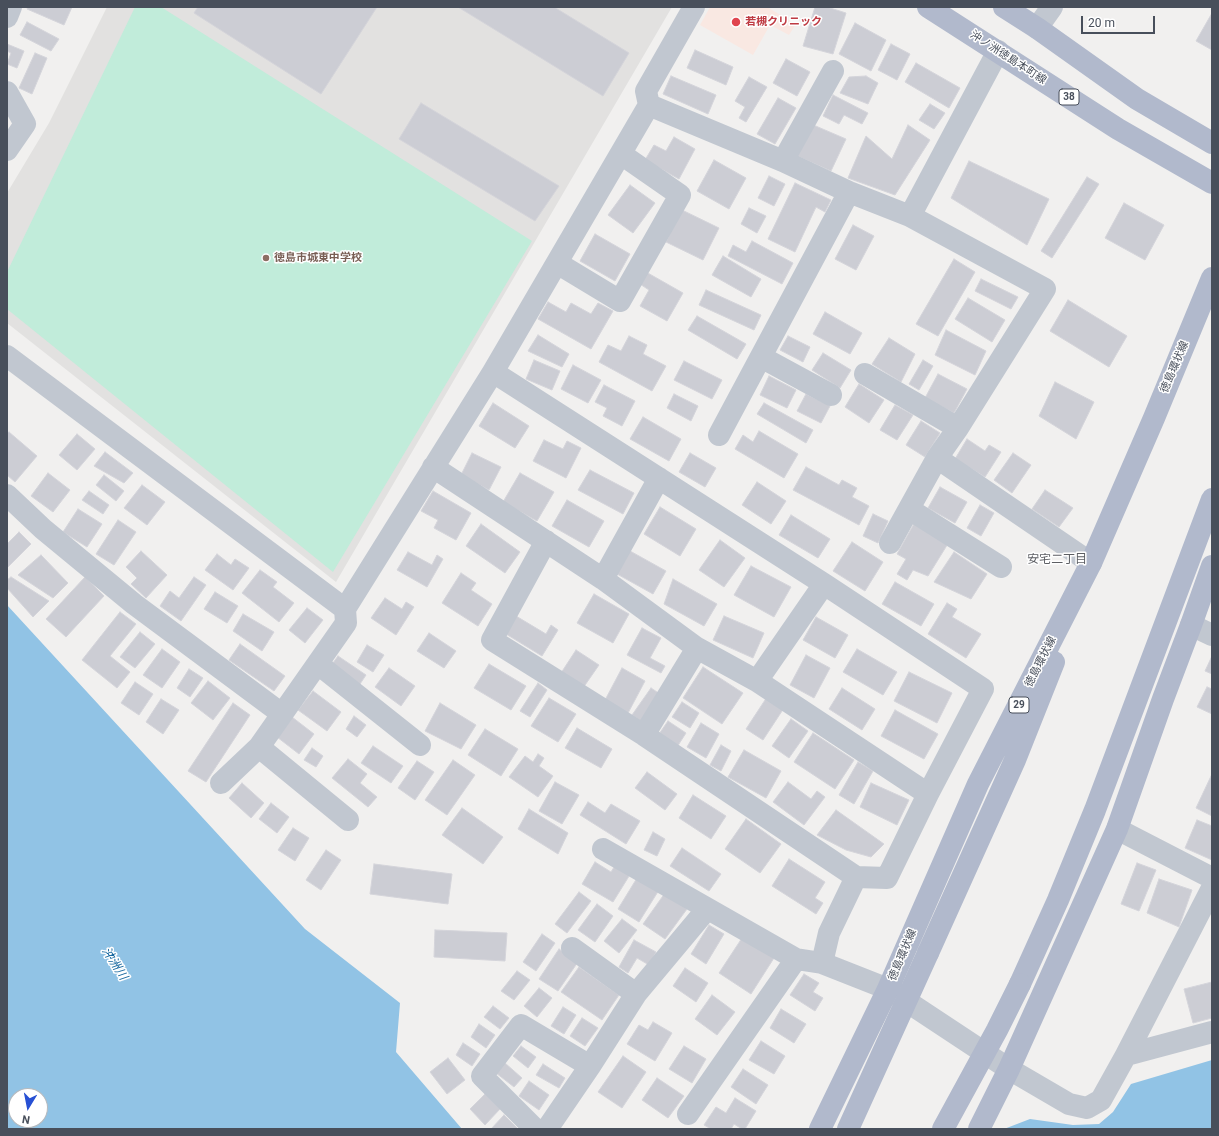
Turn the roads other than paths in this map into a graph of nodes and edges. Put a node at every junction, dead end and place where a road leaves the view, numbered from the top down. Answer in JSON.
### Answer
{"nodes":[{"id":1,"x":12,"y":7,"type":"edge"},
{"id":2,"x":694,"y":7,"type":"edge"},
{"id":3,"x":928,"y":7,"type":"edge"},
{"id":4,"x":1004,"y":7,"type":"edge"},
{"id":5,"x":1052,"y":7,"type":"edge"},
{"id":6,"x":7,"y":17,"type":"edge"},
{"id":7,"x":1037,"y":28,"type":"junction"},
{"id":8,"x":998,"y":51,"type":"junction"},
{"id":9,"x":833,"y":71,"type":"dead end"},
{"id":10,"x":7,"y":92,"type":"edge"},
{"id":11,"x":650,"y":105,"type":"junction"},
{"id":12,"x":1212,"y":143,"type":"edge"},
{"id":13,"x":7,"y":150,"type":"edge"},
{"id":14,"x":621,"y":154,"type":"junction"},
{"id":15,"x":783,"y":161,"type":"junction"},
{"id":16,"x":1212,"y":183,"type":"edge"},
{"id":17,"x":849,"y":192,"type":"junction"},
{"id":18,"x":910,"y":216,"type":"junction"},
{"id":19,"x":557,"y":263,"type":"junction"},
{"id":20,"x":1212,"y":278,"type":"edge"},
{"id":21,"x":7,"y":356,"type":"edge"},
{"id":22,"x":761,"y":357,"type":"junction"},
{"id":23,"x":493,"y":372,"type":"junction"},
{"id":24,"x":865,"y":374,"type":"dead end"},
{"id":25,"x":831,"y":395,"type":"dead end"},
{"id":26,"x":958,"y":428,"type":"junction"},
{"id":27,"x":719,"y":435,"type":"dead end"},
{"id":28,"x":937,"y":458,"type":"junction"},
{"id":29,"x":433,"y":467,"type":"junction"},
{"id":30,"x":659,"y":478,"type":"junction"},
{"id":31,"x":7,"y":495,"type":"edge"},
{"id":32,"x":1212,"y":499,"type":"edge"},
{"id":33,"x":909,"y":509,"type":"junction"},
{"id":34,"x":546,"y":541,"type":"junction"},
{"id":35,"x":890,"y":543,"type":"dead end"},
{"id":36,"x":1091,"y":563,"type":"junction"},
{"id":37,"x":1212,"y":566,"type":"edge"},
{"id":38,"x":1001,"y":567,"type":"dead end"},
{"id":39,"x":603,"y":579,"type":"junction"},
{"id":40,"x":824,"y":584,"type":"junction"},
{"id":41,"x":346,"y":609,"type":"junction"},
{"id":42,"x":1191,"y":625,"type":"junction"},
{"id":43,"x":1212,"y":635,"type":"edge"},
{"id":44,"x":697,"y":648,"type":"junction"},
{"id":45,"x":318,"y":664,"type":"junction"},
{"id":46,"x":756,"y":681,"type":"junction"},
{"id":47,"x":282,"y":714,"type":"junction"},
{"id":48,"x":644,"y":735,"type":"junction"},
{"id":49,"x":420,"y":745,"type":"dead end"},
{"id":50,"x":259,"y":747,"type":"junction"},
{"id":51,"x":222,"y":783,"type":"dead end"},
{"id":52,"x":928,"y":794,"type":"junction"},
{"id":53,"x":348,"y":820,"type":"dead end"},
{"id":54,"x":1117,"y":829,"type":"junction"},
{"id":55,"x":603,"y":849,"type":"dead end"},
{"id":56,"x":856,"y":877,"type":"junction"},
{"id":57,"x":1212,"y":878,"type":"edge"},
{"id":58,"x":1212,"y":888,"type":"edge"},
{"id":59,"x":707,"y":909,"type":"junction"},
{"id":60,"x":572,"y":948,"type":"dead end"},
{"id":61,"x":796,"y":960,"type":"junction"},
{"id":62,"x":822,"y":963,"type":"junction"},
{"id":63,"x":888,"y":989,"type":"junction"},
{"id":64,"x":636,"y":994,"type":"junction"},
{"id":65,"x":1212,"y":1032,"type":"edge"},
{"id":66,"x":1126,"y":1055,"type":"junction"},
{"id":67,"x":590,"y":1066,"type":"junction"},
{"id":68,"x":1009,"y":1069,"type":"junction"},
{"id":69,"x":688,"y":1114,"type":"dead end"},
{"id":70,"x":982,"y":1123,"type":"edge"},
{"id":71,"x":535,"y":1129,"type":"edge"},
{"id":72,"x":546,"y":1129,"type":"edge"},
{"id":73,"x":820,"y":1129,"type":"edge"},
{"id":74,"x":848,"y":1129,"type":"edge"},
{"id":75,"x":944,"y":1129,"type":"edge"}],
"edges":[{"from":1,"to":6,"type":"street"},
{"from":2,"to":11,"type":"street"},
{"from":3,"to":8,"type":"main road","name":"沖ノ洲徳島本町線","number":"38"},
{"from":4,"to":7,"type":"main road"},
{"from":5,"to":7,"type":"street"},
{"from":7,"to":12,"type":"main road"},
{"from":8,"to":16,"type":"main road","name":"沖ノ洲徳島本町線","number":"38"},
{"from":8,"to":18,"type":"street"},
{"from":9,"to":15,"type":"street"},
{"from":10,"to":13,"type":"street"},
{"from":11,"to":14,"type":"street"},
{"from":11,"to":15,"type":"street"},
{"from":14,"to":19,"type":"street"},
{"from":14,"to":19,"type":"street"},
{"from":15,"to":17,"type":"street"},
{"from":17,"to":18,"type":"street"},
{"from":17,"to":22,"type":"street"},
{"from":18,"to":26,"type":"street"},
{"from":19,"to":23,"type":"street"},
{"from":20,"to":36,"type":"main road","name":"徳島環状線","number":"29"},
{"from":21,"to":41,"type":"street"},
{"from":22,"to":25,"type":"street"},
{"from":22,"to":27,"type":"street"},
{"from":23,"to":29,"type":"street"},
{"from":23,"to":30,"type":"street"},
{"from":24,"to":26,"type":"street"},
{"from":26,"to":28,"type":"street"},
{"from":28,"to":33,"type":"street"},
{"from":28,"to":36,"type":"street"},
{"from":29,"to":34,"type":"street"},
{"from":29,"to":41,"type":"street"},
{"from":30,"to":39,"type":"street"},
{"from":30,"to":40,"type":"street"},
{"from":31,"to":47,"type":"street"},
{"from":32,"to":75,"type":"main road","bridge":true},
{"from":33,"to":35,"type":"street"},
{"from":33,"to":38,"type":"street"},
{"from":34,"to":39,"type":"street"},
{"from":34,"to":48,"type":"street"},
{"from":36,"to":63,"type":"main road","name":"徳島環状線","number":"29"},
{"from":36,"to":74,"type":"main road","bridge":true},
{"from":37,"to":42,"type":"main road"},
{"from":39,"to":44,"type":"street"},
{"from":40,"to":46,"type":"street"},
{"from":40,"to":52,"type":"street"},
{"from":41,"to":45,"type":"street"},
{"from":42,"to":43,"type":"street"},
{"from":42,"to":54,"type":"main road"},
{"from":44,"to":46,"type":"street"},
{"from":44,"to":48,"type":"street"},
{"from":45,"to":47,"type":"street"},
{"from":45,"to":49,"type":"street"},
{"from":46,"to":52,"type":"street"},
{"from":47,"to":50,"type":"street"},
{"from":48,"to":56,"type":"street"},
{"from":50,"to":51,"type":"street"},
{"from":50,"to":53,"type":"street"},
{"from":52,"to":56,"type":"street"},
{"from":54,"to":57,"type":"street"},
{"from":54,"to":68,"type":"main road"},
{"from":55,"to":59,"type":"street"},
{"from":56,"to":62,"type":"street"},
{"from":58,"to":66,"type":"street"},
{"from":59,"to":61,"type":"street"},
{"from":59,"to":64,"type":"street"},
{"from":60,"to":64,"type":"street"},
{"from":61,"to":62,"type":"street"},
{"from":61,"to":69,"type":"street"},
{"from":62,"to":63,"type":"street"},
{"from":63,"to":68,"type":"street"},
{"from":63,"to":73,"type":"main road","name":"徳島環状線","number":"29"},
{"from":64,"to":67,"type":"street"},
{"from":65,"to":66,"type":"street"},
{"from":66,"to":68,"type":"street"},
{"from":67,"to":71,"type":"street"},
{"from":67,"to":72,"type":"street"},
{"from":68,"to":70,"type":"main road"}]}
